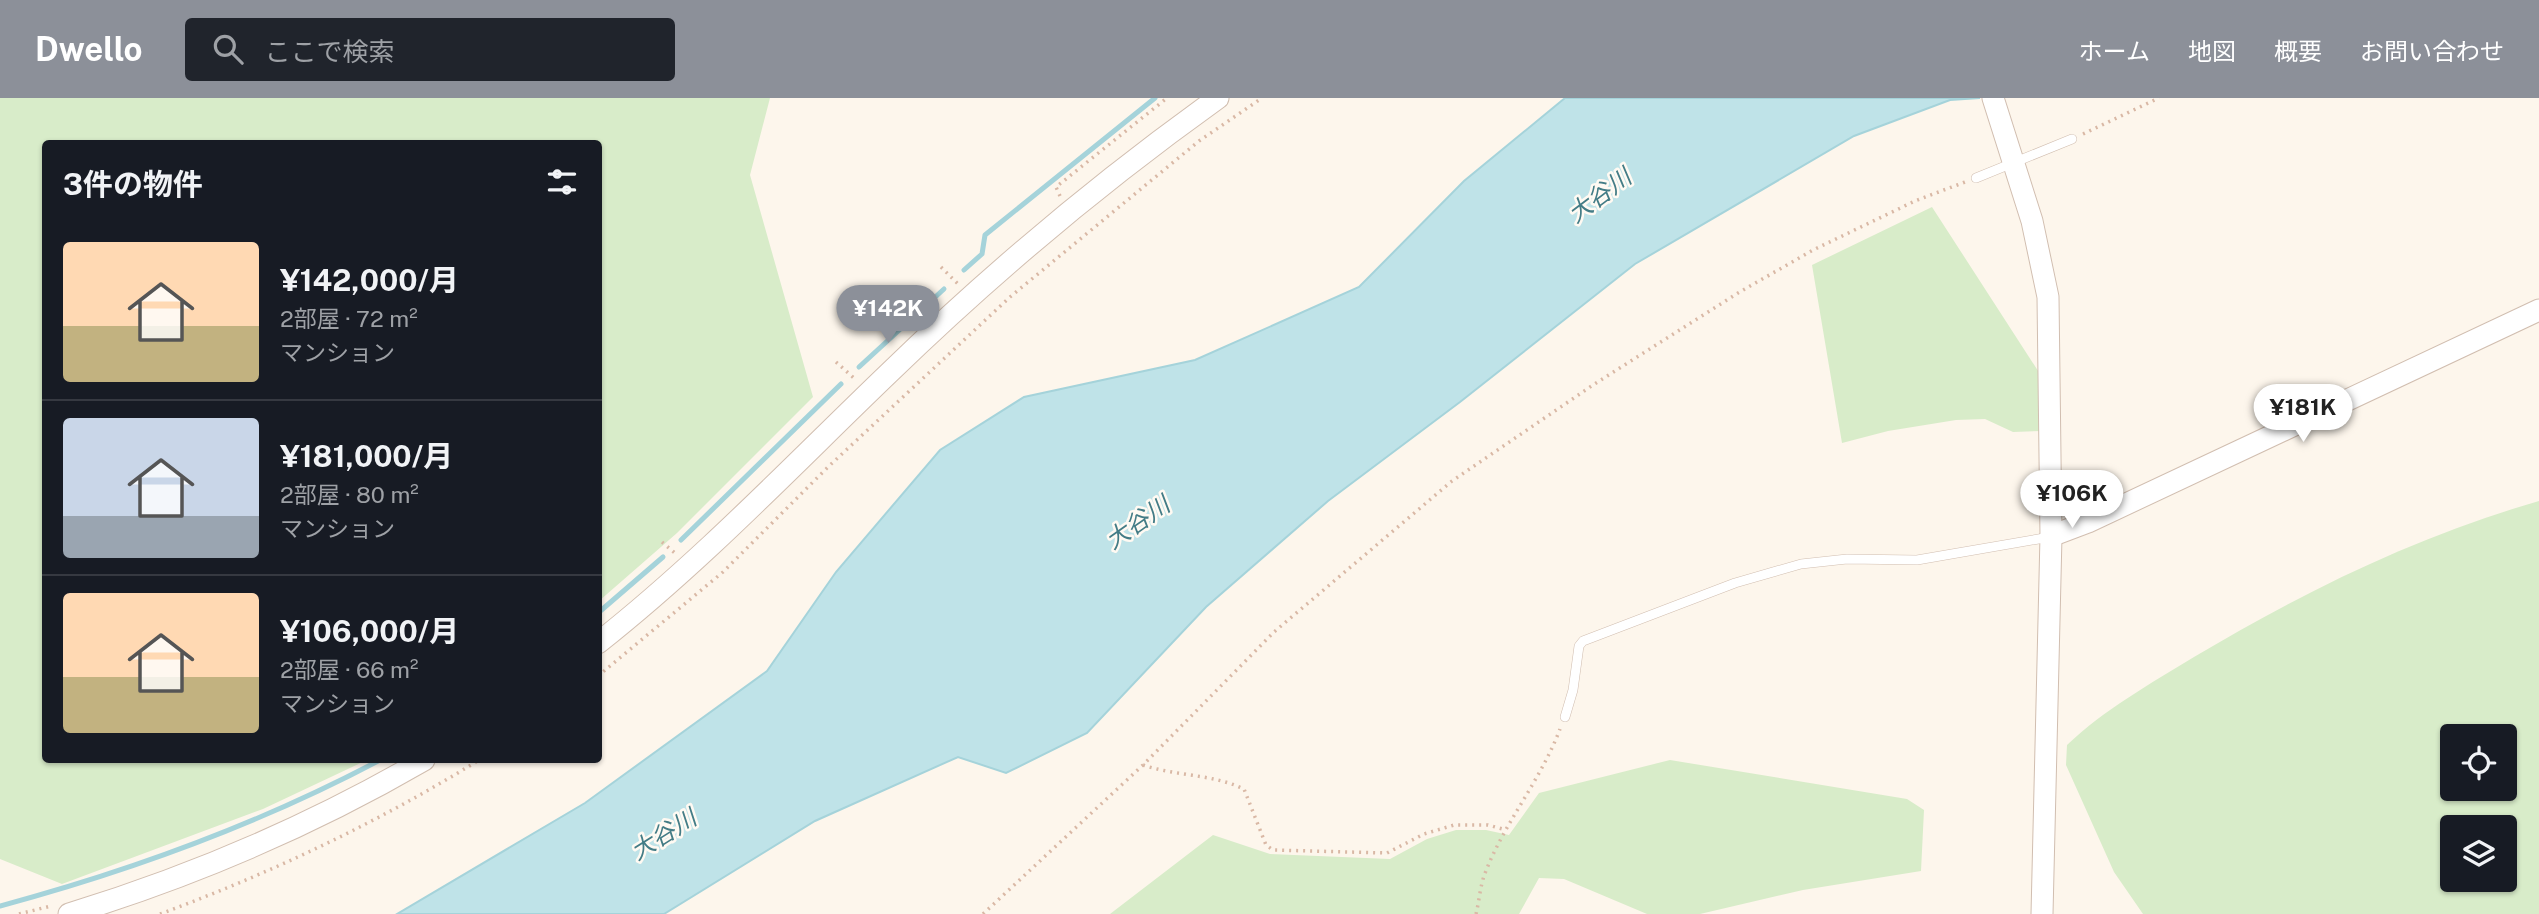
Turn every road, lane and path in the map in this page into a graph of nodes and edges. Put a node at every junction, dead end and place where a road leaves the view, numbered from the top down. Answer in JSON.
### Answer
{"nodes":[{"id":1,"x":1167,"y":98,"type":"edge"},
{"id":2,"x":1218,"y":98,"type":"edge"},
{"id":3,"x":1262,"y":98,"type":"edge"},
{"id":4,"x":1993,"y":98,"type":"edge"},
{"id":5,"x":2159,"y":98,"type":"edge"},
{"id":6,"x":2072,"y":139,"type":"joint"},
{"id":7,"x":2013,"y":161,"type":"junction"},
{"id":8,"x":1976,"y":178,"type":"joint"},
{"id":9,"x":1070,"y":213,"type":"junction"},
{"id":10,"x":2539,"y":310,"type":"edge"},
{"id":11,"x":836,"y":362,"type":"dead end"},
{"id":12,"x":869,"y":392,"type":"junction"},
{"id":13,"x":2051,"y":536,"type":"junction"},
{"id":14,"x":602,"y":640,"type":"edge"},
{"id":15,"x":602,"y":673,"type":"edge"},
{"id":16,"x":1565,"y":717,"type":"joint"},
{"id":17,"x":418,"y":763,"type":"edge"},
{"id":18,"x":474,"y":763,"type":"edge"},
{"id":19,"x":1143,"y":765,"type":"junction"},
{"id":20,"x":1506,"y":831,"type":"junction"},
{"id":21,"x":69,"y":914,"type":"edge"},
{"id":22,"x":160,"y":914,"type":"edge"},
{"id":23,"x":983,"y":914,"type":"edge"},
{"id":24,"x":1476,"y":914,"type":"edge"},
{"id":25,"x":2042,"y":914,"type":"edge"}],
"edges":[{"from":1,"to":9,"type":"path"},
{"from":2,"to":9,"type":"street"},
{"from":3,"to":15,"type":"path"},
{"from":4,"to":7,"type":"street"},
{"from":5,"to":6,"type":"path"},
{"from":6,"to":7,"type":"lane"},
{"from":7,"to":8,"type":"lane"},
{"from":7,"to":13,"type":"street"},
{"from":8,"to":19,"type":"path"},
{"from":9,"to":12,"type":"street"},
{"from":10,"to":13,"type":"street"},
{"from":11,"to":12,"type":"path"},
{"from":12,"to":14,"type":"street"},
{"from":13,"to":16,"type":"lane"},
{"from":13,"to":25,"type":"street"},
{"from":16,"to":20,"type":"path"},
{"from":17,"to":21,"type":"street"},
{"from":18,"to":22,"type":"path"},
{"from":19,"to":20,"type":"path"},
{"from":19,"to":23,"type":"path"},
{"from":20,"to":24,"type":"path"}]}
